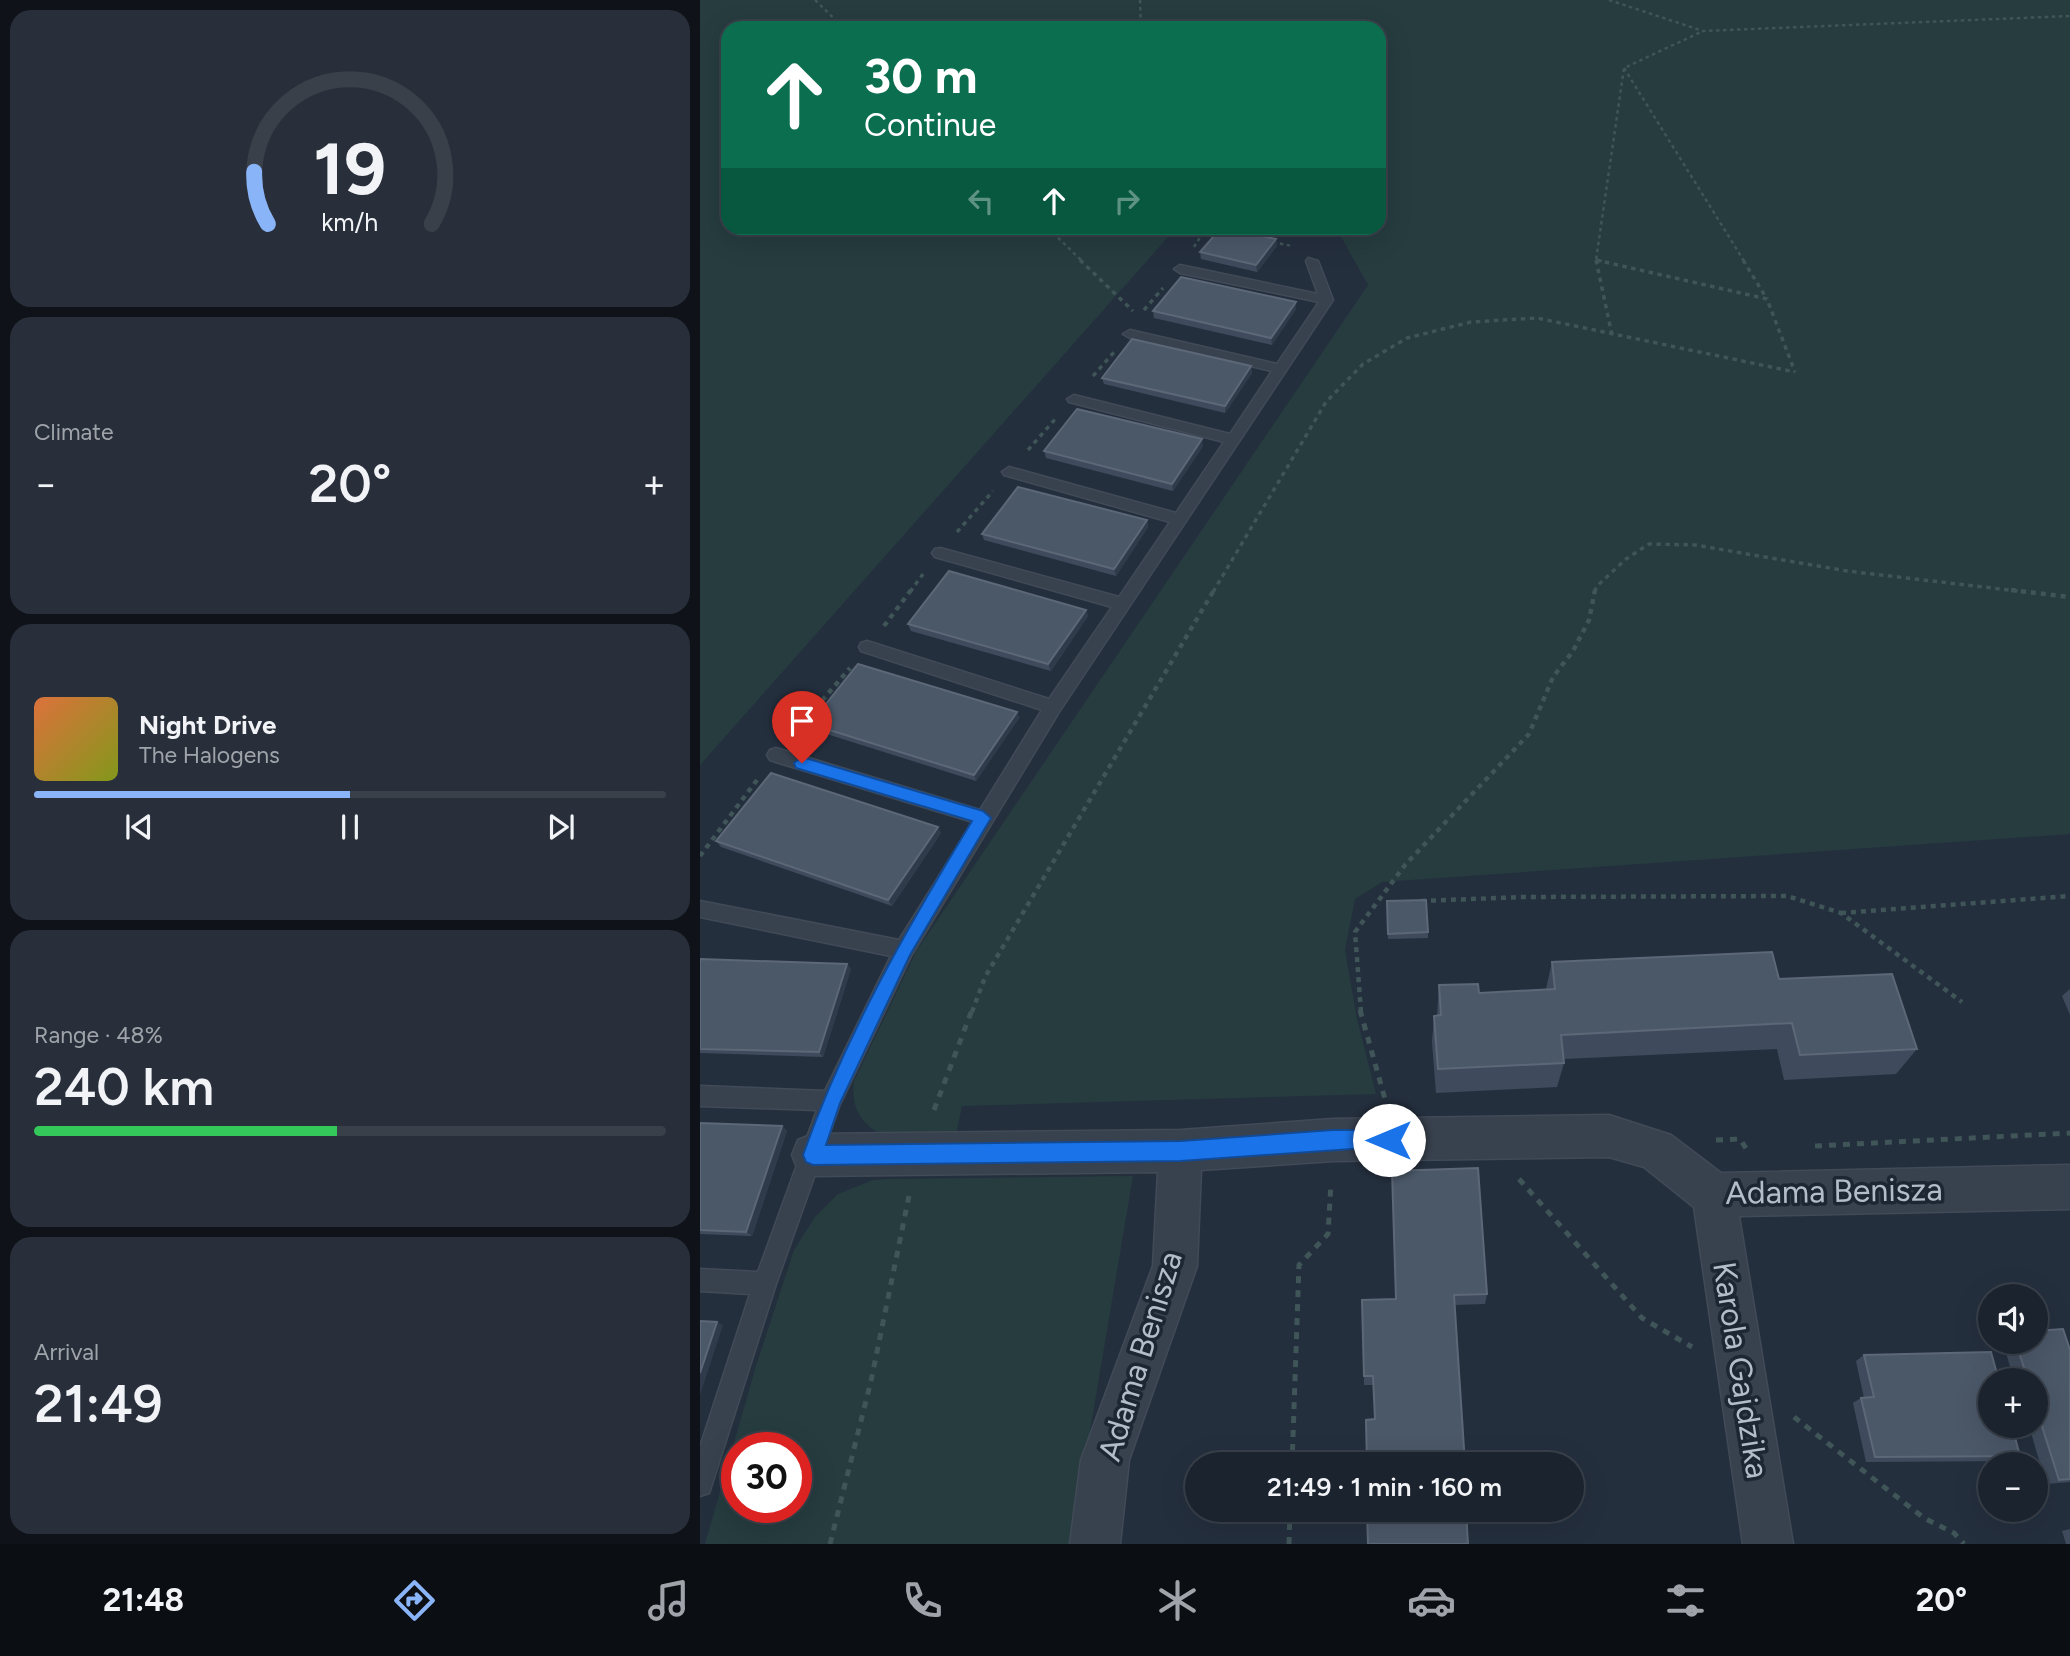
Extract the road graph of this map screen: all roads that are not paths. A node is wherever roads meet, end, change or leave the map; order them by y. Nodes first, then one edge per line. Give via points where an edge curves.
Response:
1 (1312, 261) road end
2 (1180, 269) dead end
3 (1327, 300) junction
4 (1130, 334) dead end
5 (1281, 369) junction
6 (1074, 399) dead end
7 (1231, 439) junction
8 (1009, 472) dead end
9 (1178, 519) junction
10 (940, 553) dead end
11 (1122, 604) junction
12 (867, 648) dead end
13 (1053, 707) junction
14 (776, 755) dead end
15 (983, 818) junction
16 (700, 909) edge
17 (904, 950) junction
18 (700, 1096) edge
19 (831, 1101) junction
20 (1181, 1151) junction
21 (813, 1155) junction
22 (2070, 1187) edge
23 (1714, 1195) junction
24 (700, 1280) edge
25 (765, 1284) junction
26 (700, 1484) edge
27 (1095, 1544) edge
28 (1768, 1544) edge

1 - 3 lane
2 - 3 lane
3 - 5 lane
4 - 5 lane
5 - 7 lane
6 - 7 lane
7 - 9 lane
8 - 9 lane
9 - 11 lane
10 - 11 lane
11 - 13 lane
12 - 13 lane
13 - 15 lane
14 - 15 lane
15 - 17 lane
16 - 17 lane
17 - 19 lane
18 - 19 lane
19 - 21 lane
20 - 21 street
20 - 23 street, Adama Benisza via 1333,1140 1609,1136 1656,1150
20 - 27 street, Adama Benisza via 1175,1266 1105,1460
21 - 25 lane
22 - 23 street, Adama Benisza
23 - 28 street, Karola Gajdzika
24 - 25 lane
25 - 26 lane

